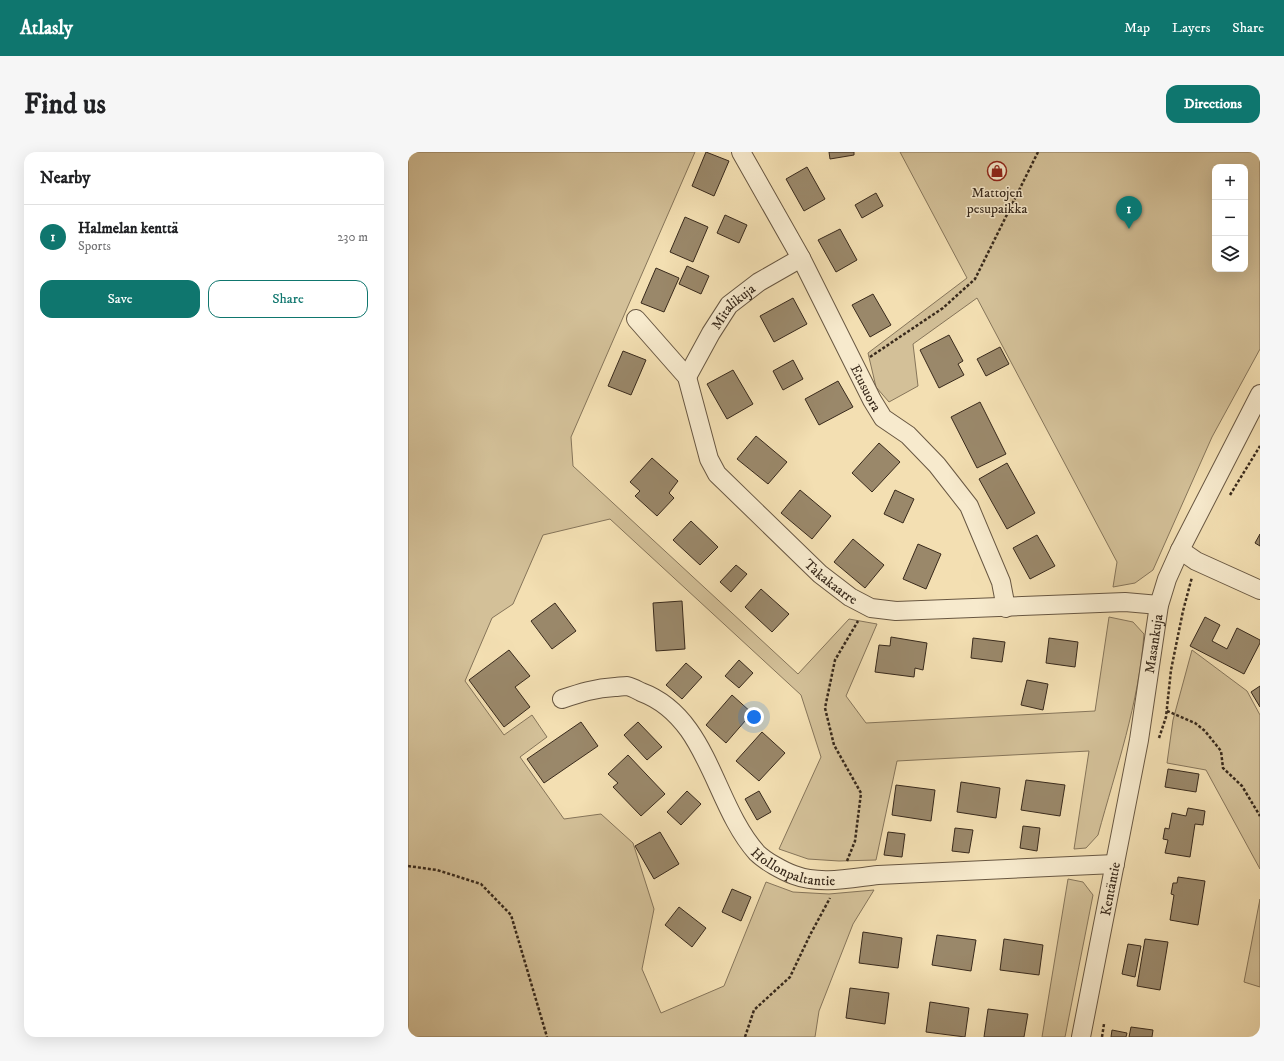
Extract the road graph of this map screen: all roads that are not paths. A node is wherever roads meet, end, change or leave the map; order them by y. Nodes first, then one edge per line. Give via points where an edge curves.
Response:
1 (741, 152) edge
2 (801, 258) junction
3 (636, 319) dead end
4 (687, 377) junction
5 (1260, 394) edge
6 (1180, 550) junction
7 (1260, 590) edge
8 (1159, 605) junction
9 (1006, 608) junction
10 (562, 699) dead end
11 (1139, 740) joint
12 (1115, 864) junction
13 (1081, 1037) edge

1 - 2 street, Etusuora
2 - 4 street, Mitalikuja via 759,282 729,305
2 - 9 street, Etusuora via 883,418 908,435 969,506 1001,582
3 - 4 street, Takakaarre
4 - 9 street, Takakaarre via 709,459 717,474 820,574 850,598 871,608 896,611
5 - 6 street, Masankuja
6 - 7 street via 1196,561
6 - 8 street, Masankuja
8 - 9 street, Takakaarre via 1125,602
8 - 11 street, Masankuja
10 - 12 street, Hollonpaltantie via 598,688 626,686 664,703 679,716 693,736 740,829 758,854 794,875 840,880 878,875
11 - 12 street, Kentäntie
12 - 13 street, Kentäntie

